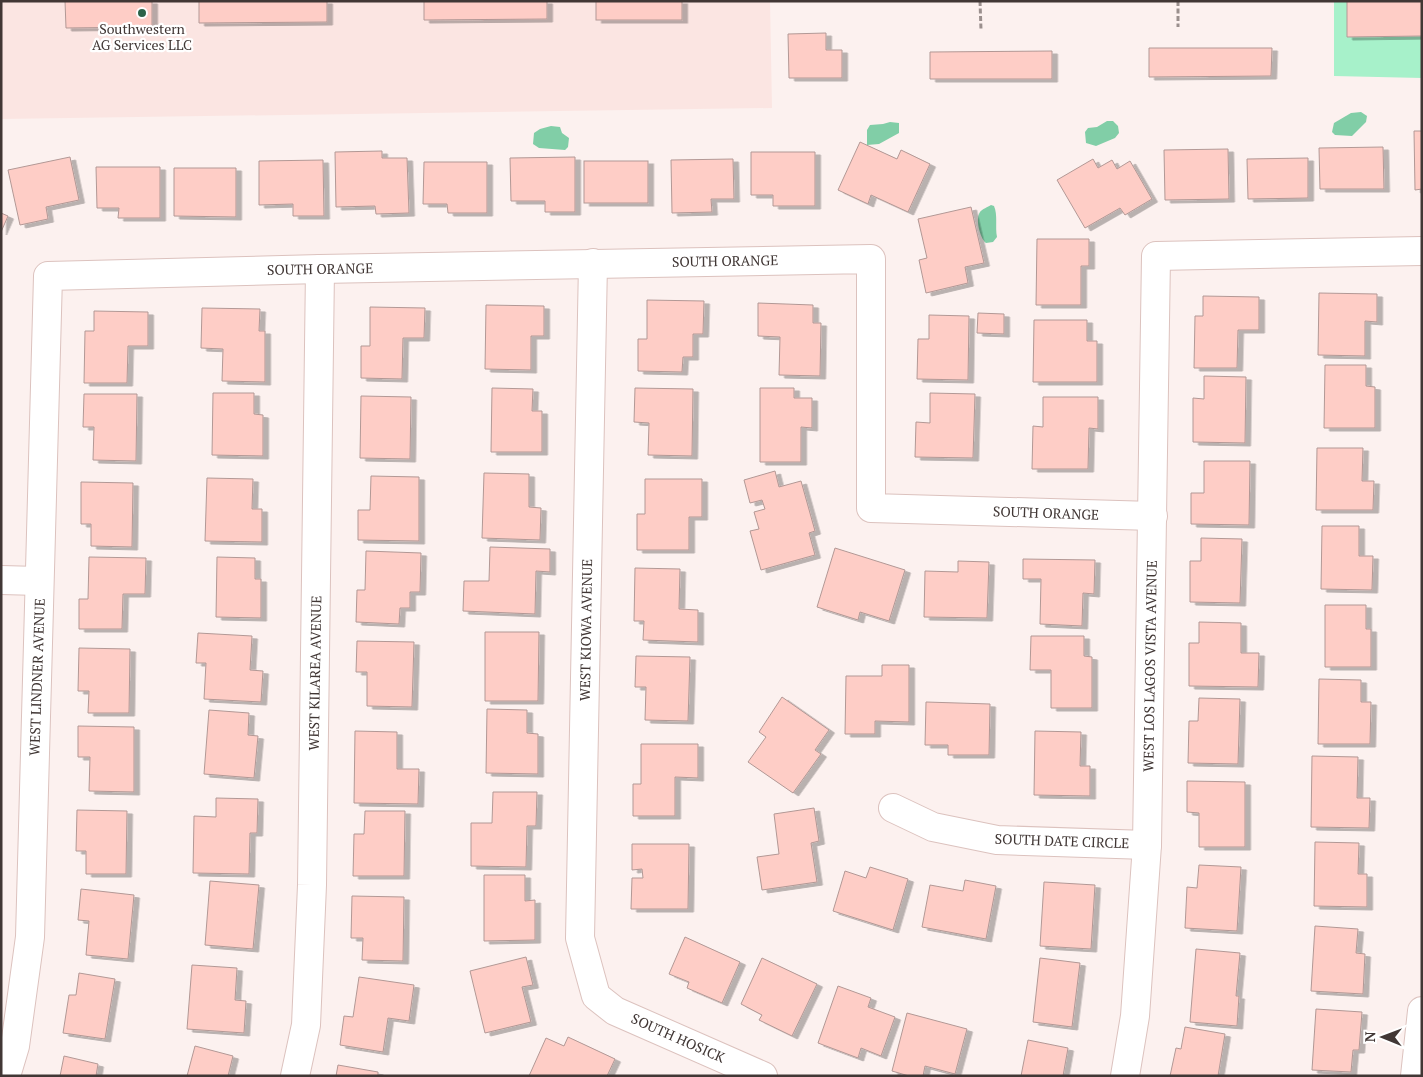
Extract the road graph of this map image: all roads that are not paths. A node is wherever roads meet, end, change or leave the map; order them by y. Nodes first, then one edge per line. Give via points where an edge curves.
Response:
1 (1422, 251) edge
2 (593, 263) junction
3 (320, 268) junction
4 (48, 276) joint
5 (1153, 516) junction
6 (1, 580) edge
7 (39, 581) junction
8 (893, 808) dead end
9 (1147, 845) junction
10 (596, 996) joint
11 (1422, 1011) edge
12 (6, 1076) edge
13 (295, 1076) edge
14 (763, 1076) edge
15 (1125, 1076) edge
16 (1415, 1076) edge

1 - 5 street, WEST LOS LAGOS VISTA AVENUE via 1156,256
2 - 3 street, SOUTH ORANGE
2 - 5 street, SOUTH ORANGE via 871,259 871,508
2 - 10 street, WEST KIOWA AVENUE via 580,938
3 - 4 street, SOUTH ORANGE
3 - 13 street, WEST KILAREA AVENUE via 312,885 306,1025
4 - 7 street, WEST LINDNER AVENUE
5 - 9 street, WEST LOS LAGOS VISTA AVENUE
6 - 7 street
7 - 12 street, WEST LINDNER AVENUE via 30,937 15,1046
8 - 9 street, SOUTH DATE CIRCLE via 933,827 998,840
9 - 15 street, WEST LOS LAGOS VISTA AVENUE via 1135,1016
10 - 14 street, SOUTH HOSICK via 615,1011
11 - 16 street

